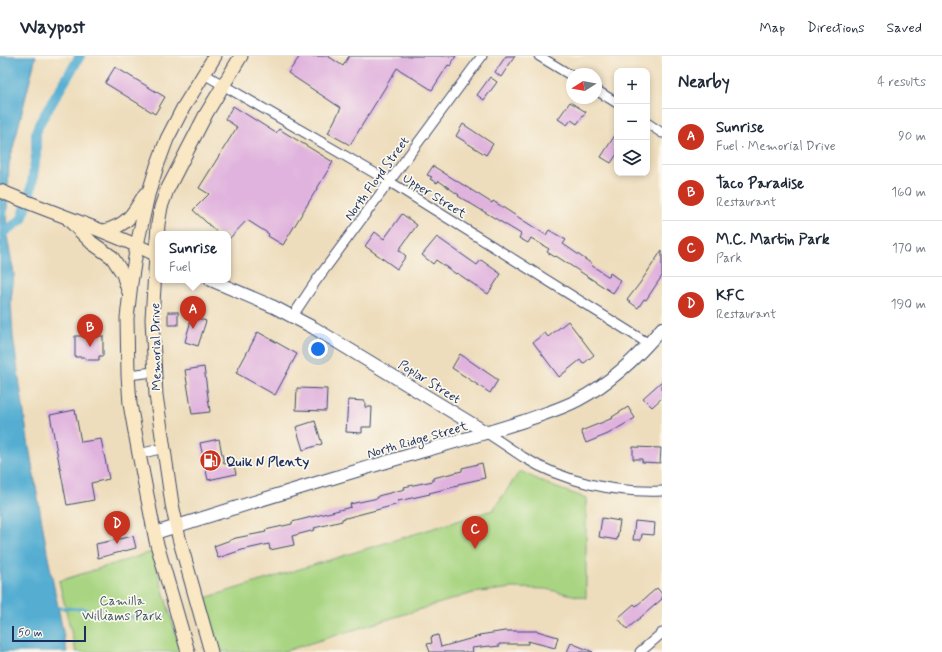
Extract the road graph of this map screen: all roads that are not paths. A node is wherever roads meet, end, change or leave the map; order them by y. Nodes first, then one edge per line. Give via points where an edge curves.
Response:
1 (215, 56) edge
2 (241, 56) edge
3 (482, 56) edge
4 (539, 56) edge
5 (566, 72) edge
6 (204, 74) junction
7 (223, 85) junction
8 (602, 94) edge
9 (614, 101) edge
10 (650, 125) edge
11 (662, 133) edge
12 (390, 182) junction
13 (151, 184) junction
14 (0, 191) edge
15 (64, 217) junction
16 (104, 231) junction
17 (158, 231) edge
18 (137, 245) junction
19 (155, 254) edge
20 (155, 281) edge
21 (218, 283) edge
22 (130, 297) junction
23 (292, 317) junction
24 (662, 328) edge
25 (649, 344) junction
26 (154, 372) junction
27 (128, 375) junction
28 (487, 433) junction
29 (164, 448) junction
30 (139, 454) junction
31 (662, 491) edge
32 (177, 526) junction
33 (155, 533) junction
34 (662, 633) edge
35 (188, 652) edge
36 (211, 652) edge
37 (640, 652) edge

1 - 6 main road, Memorial Drive
2 - 7 main road, Memorial Drive
3 - 12 street, North Floyd Street
4 - 5 street
6 - 7 street, Upper Street
6 - 13 main road, Memorial Drive via 167,139
7 - 12 street, Upper Street
7 - 17 main road, Memorial Drive via 166,190
8 - 9 street
10 - 11 street
12 - 23 street, North Floyd Street
12 - 25 street, Upper Street
13 - 16 main road via 132,216 115,228
13 - 18 main road, Memorial Drive
14 - 15 main road
15 - 16 main road
15 - 22 main road via 92,243 112,257 124,274
16 - 18 main road
18 - 19 main road
18 - 22 main road, Memorial Drive
20 - 26 main road, Memorial Drive via 152,319
21 - 23 street, Poplar Street
22 - 27 main road, Memorial Drive via 126,352
23 - 28 street, Poplar Street via 377,365
24 - 25 street, North Ridge Street
25 - 28 street, North Ridge Street via 616,375 578,400
26 - 27 street
26 - 29 main road, Memorial Drive
27 - 30 main road, Memorial Drive via 130,404
28 - 31 street, Poplar Street via 524,458 577,481 626,490
28 - 32 street, North Ridge Street
29 - 30 street
29 - 32 main road, Memorial Drive
30 - 33 main road, Memorial Drive
32 - 33 street, North Ridge Street
32 - 36 main road, Memorial Drive
33 - 35 main road, Memorial Drive
34 - 37 street

